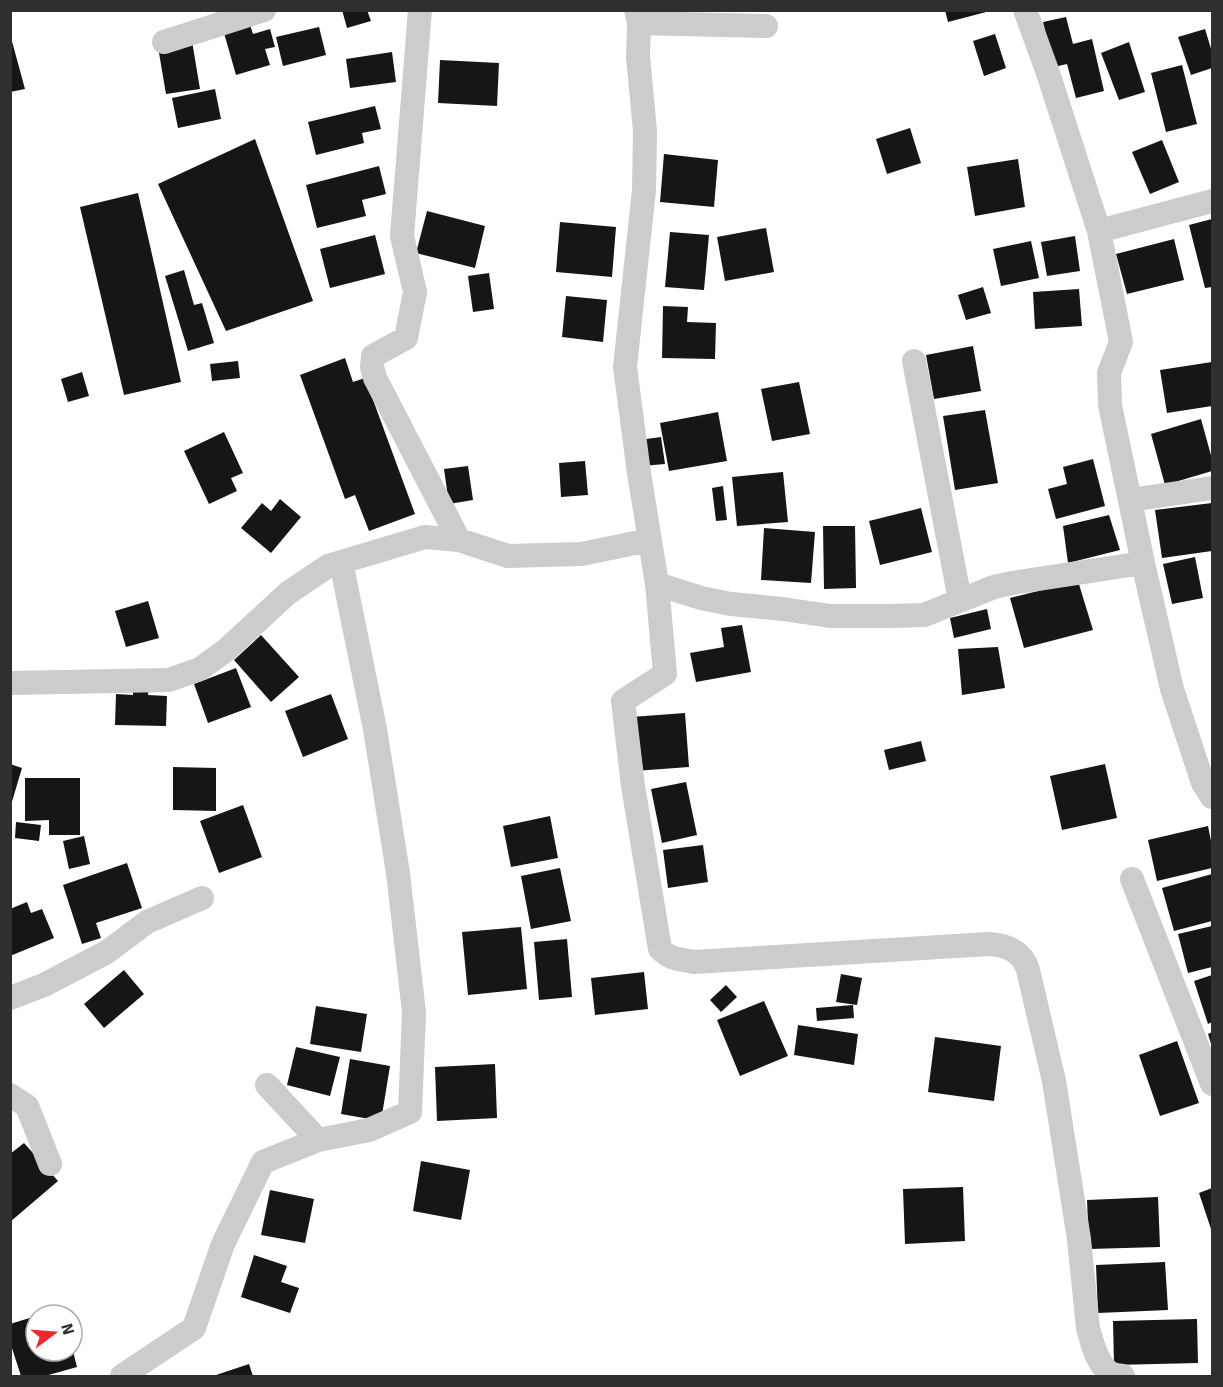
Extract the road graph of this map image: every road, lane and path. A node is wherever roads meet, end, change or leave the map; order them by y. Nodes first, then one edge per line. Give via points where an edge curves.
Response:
1 (264, 10) edge
2 (420, 10) edge
3 (1025, 10) edge
4 (638, 17) edge
5 (766, 26) dead end
6 (164, 42) dead end
7 (1212, 201) edge
8 (1099, 231) junction
9 (914, 361) dead end
10 (1212, 488) edge
11 (1130, 500) junction
12 (459, 540) junction
13 (649, 540) junction
14 (341, 562) junction
15 (1143, 563) junction
16 (657, 584) junction
17 (960, 600) junction
18 (10, 683) edge
19 (1212, 797) edge
20 (1132, 879) dead end
21 (202, 898) dead end
22 (10, 998) edge
23 (1212, 1084) edge
24 (267, 1085) dead end
25 (10, 1095) edge
26 (318, 1140) junction
27 (50, 1164) dead end
28 (122, 1377) edge
29 (1123, 1377) edge

1 - 6 street
2 - 12 street via 402,236 415,292 406,338 373,357 372,367
3 - 8 street
4 - 5 street
4 - 13 street via 645,131 644,189 625,367
7 - 8 street
8 - 11 street via 1120,342 1110,373 1110,405
9 - 17 street
10 - 11 street
11 - 15 street
12 - 13 street via 508,556 582,554
12 - 14 street via 425,537
13 - 16 street
14 - 18 street via 328,566 288,593 200,669 169,680
14 - 26 street via 375,729 398,873 414,1012 410,1112 369,1130
15 - 17 street via 1012,583
15 - 19 street via 1172,688 1203,783
16 - 17 street via 731,604 830,616 924,615
16 - 29 street via 665,674 623,702 660,949 675,959 694,962 988,944 999,944 1020,954 1028,970 1054,1081 1091,1342 1103,1366
20 - 23 street
21 - 22 street via 147,922 107,952 44,985
24 - 26 street
25 - 27 street via 27,1106
26 - 28 street via 263,1162 223,1244 194,1328

